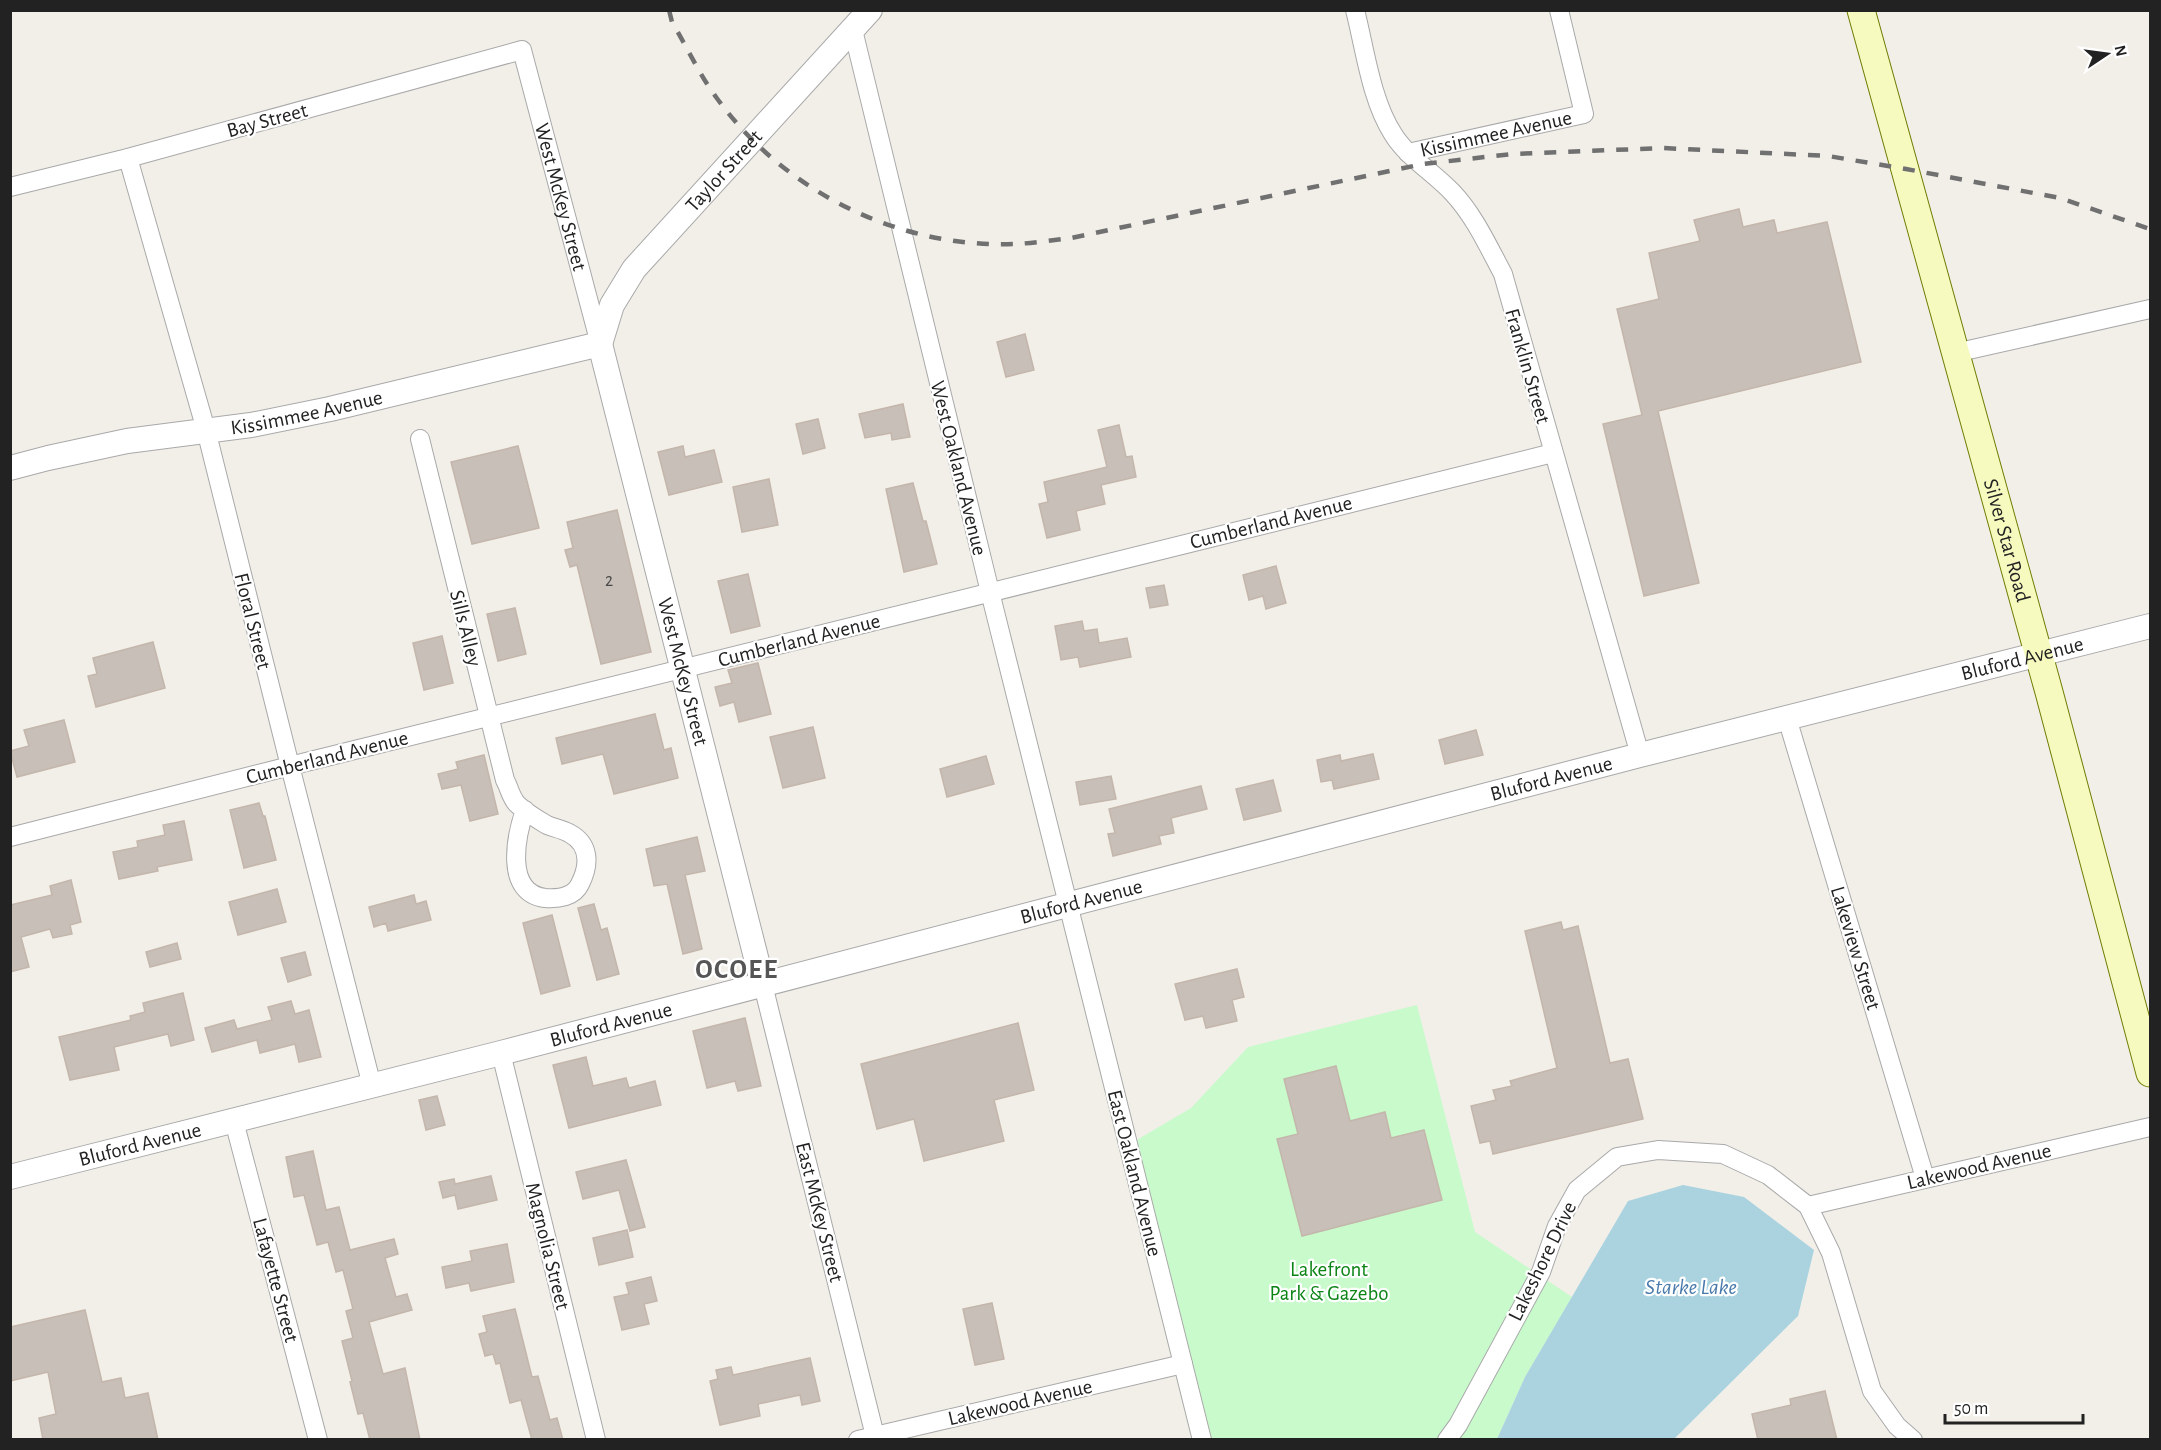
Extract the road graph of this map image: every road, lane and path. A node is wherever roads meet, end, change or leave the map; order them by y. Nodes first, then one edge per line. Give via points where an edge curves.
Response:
1 (870, 10) edge
2 (1355, 10) edge
3 (1559, 10) edge
4 (1861, 10) edge
5 (853, 30) junction
6 (522, 50) joint
7 (1408, 153) junction
8 (128, 158) junction
9 (10, 187) edge
10 (2151, 309) edge
11 (602, 351) junction
12 (1955, 353) junction
13 (206, 430) junction
14 (420, 439) dead end
15 (1553, 453) junction
16 (10, 468) edge
17 (990, 592) junction
18 (2151, 626) edge
19 (2038, 653) junction
20 (683, 669) junction
21 (488, 717) junction
22 (1787, 718) junction
23 (1641, 755) junction
24 (290, 766) junction
25 (525, 810) junction
26 (10, 837) edge
27 (1069, 905) junction
28 (764, 985) junction
29 (501, 1053) junction
30 (2151, 1073) edge
31 (372, 1086) junction
32 (234, 1121) junction
33 (2151, 1127) edge
34 (10, 1177) edge
35 (1925, 1178) junction
36 (1808, 1206) junction
37 (1183, 1364) junction
38 (870, 1438) edge
39 (318, 1440) edge
40 (596, 1440) edge
41 (1202, 1440) edge
42 (1447, 1440) edge
43 (1913, 1440) edge

1 - 5 street, Taylor Street
2 - 7 street, Franklin Street via 1384,118
3 - 7 street, Kissimmee Avenue via 1584,114
4 - 12 main road, Silver Star Road
5 - 11 street, Taylor Street via 634,269 612,305
5 - 17 street, West Oakland Avenue
6 - 8 street, Bay Street
6 - 11 street, West McKey Street
7 - 15 street, Franklin Street via 1454,193 1503,274
8 - 9 street, Bay Street
8 - 13 street, Floral Street
10 - 12 street
11 - 13 street, Kissimmee Avenue via 251,425
11 - 20 street, West McKey Street
12 - 19 main road, Silver Star Road
13 - 16 street, Kissimmee Avenue via 128,441
13 - 24 street, Floral Street
14 - 21 street, Sills Alley
15 - 17 street, Cumberland Avenue
15 - 23 street, Franklin Street
17 - 20 street, Cumberland Avenue
17 - 27 street, West Oakland Avenue
18 - 19 street, Bluford Avenue
19 - 22 street, Bluford Avenue
19 - 30 main road, Silver Star Road
20 - 21 street, Cumberland Avenue
20 - 28 street, West McKey Street
21 - 24 street, Cumberland Avenue
21 - 25 street, Sills Alley via 505,780 516,803
22 - 23 street, Bluford Avenue
22 - 35 street, Lakeview Street
23 - 27 street, Bluford Avenue
24 - 26 street, Cumberland Avenue
24 - 31 street, Floral Street
25 - 25 street, Sills Alley via 569,833 587,853 579,886 571,894 537,897 525,890 516,870 518,831
27 - 28 street, Bluford Avenue
27 - 37 street, East Oakland Avenue
28 - 29 street, Bluford Avenue
28 - 38 street, East McKey Street
29 - 31 street, Bluford Avenue
29 - 40 street, Magnolia Street
31 - 32 street, Bluford Avenue
32 - 34 street, Bluford Avenue
32 - 39 street, Lafayette Street
33 - 35 street, Lakewood Avenue
35 - 36 street, Lakewood Avenue
36 - 42 street, Lakeshore Drive via 1768,1175 1723,1154 1658,1150 1617,1157 1577,1190 1557,1226 1541,1272
36 - 43 street, Lakeshore Drive via 1831,1253 1872,1391 1897,1426
37 - 38 street, Lakewood Avenue
37 - 41 street, East Oakland Avenue

